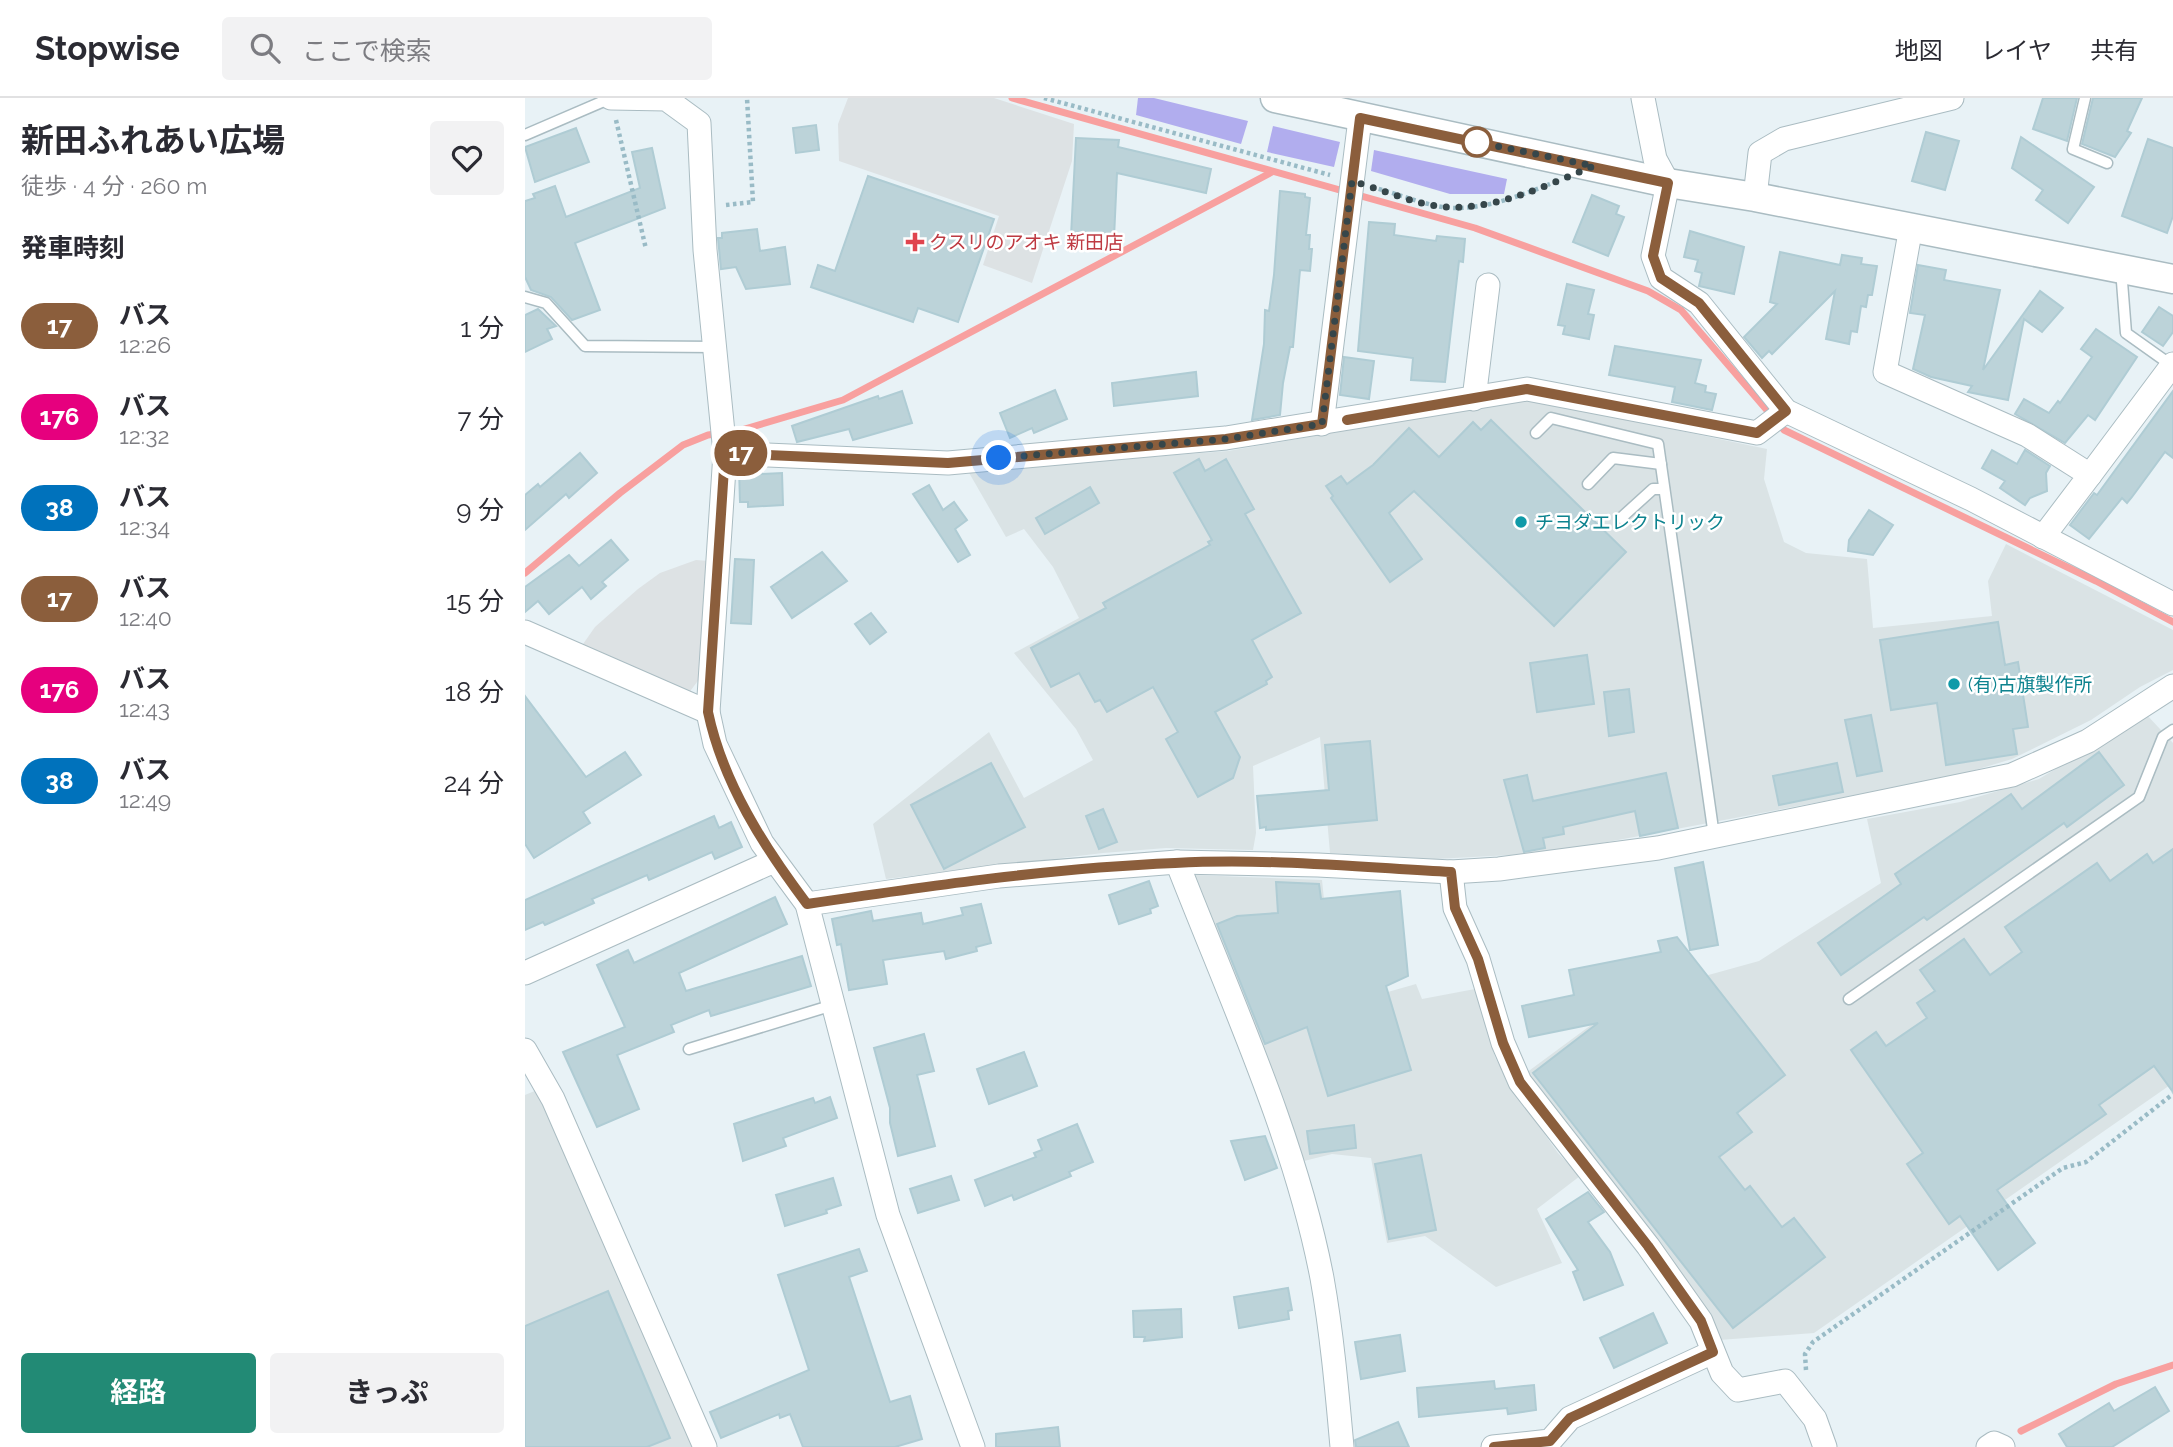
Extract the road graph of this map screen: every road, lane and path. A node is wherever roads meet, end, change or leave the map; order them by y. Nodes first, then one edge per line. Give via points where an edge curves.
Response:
1 (611, 98) edge
2 (747, 98) edge
3 (1044, 98) edge
4 (1275, 98) edge
5 (1643, 98) edge
6 (1951, 98) edge
7 (2085, 98) edge
8 (666, 99) edge
9 (1912, 102) edge
10 (1360, 118) junction
11 (525, 135) edge
12 (2107, 163) dead end
13 (1551, 183) dead end
14 (1668, 183) junction
15 (1351, 190) junction
16 (1755, 197) junction
17 (704, 207) junction
18 (1910, 227) junction
19 (646, 249) dead end
20 (2121, 269) junction
21 (2173, 279) edge
22 (1488, 285) dead end
23 (525, 297) edge
24 (717, 347) junction
25 (2172, 364) edge
26 (1474, 399) junction
27 (1778, 418) junction
28 (1322, 424) junction
29 (1536, 433) dead end
30 (724, 439) junction
31 (1661, 464) junction
32 (2090, 475) junction
33 (1588, 484) dead end
34 (1664, 489) junction
35 (1621, 518) dead end
36 (2043, 537) junction
37 (2173, 604) edge
38 (525, 632) edge
39 (2173, 686) edge
40 (708, 712) junction
41 (2173, 730) edge
42 (1714, 836) junction
43 (774, 861) junction
44 (1177, 862) junction
45 (1451, 872) junction
46 (807, 904) junction
47 (525, 973) edge
48 (1849, 999) dead end
49 (833, 1005) junction
50 (689, 1049) dead end
51 (525, 1050) edge
52 (2173, 1094) edge
53 (1713, 1352) junction
54 (1807, 1377) dead end
55 (705, 1447) edge
56 (973, 1447) edge
57 (1342, 1447) edge
58 (1493, 1447) edge
59 (1825, 1447) edge
60 (1988, 1447) edge
61 (2003, 1447) edge

1 - 8 street
1 - 11 lane
1 - 19 path
2 - 17 path via 753,202
3 - 15 path
4 - 10 street
5 - 14 street via 1655,159
6 - 9 street
7 - 12 lane via 2073,149
8 - 17 street via 699,123
9 - 16 street via 1784,139 1760,153
10 - 14 street
10 - 15 street
13 - 15 path via 1478,206 1443,207
14 - 16 street
14 - 27 street via 1653,256 1661,278 1699,303
15 - 28 street
16 - 18 street
17 - 24 street
18 - 20 street
18 - 32 street via 1885,372 2027,435
20 - 21 street
20 - 25 lane via 2126,333
22 - 26 street
23 - 24 lane via 546,303 585,345
24 - 30 street
25 - 32 street
26 - 27 street via 1527,389 1757,433
26 - 28 street
27 - 36 street via 1971,499
28 - 30 street via 1226,439 948,463
29 - 31 lane via 1551,418 1658,443
30 - 40 street
31 - 33 lane via 1613,458
31 - 34 lane
32 - 36 street
34 - 35 lane via 1653,489
34 - 42 lane
36 - 37 street
38 - 40 street
39 - 42 street via 2088,741 2012,775
40 - 43 street via 715,744
41 - 48 lane via 2163,737 2139,797
42 - 45 street via 1632,851
43 - 46 street
43 - 47 street
44 - 45 street
44 - 46 street via 999,876
44 - 57 street via 1267,1092 1299,1191 1321,1277
45 - 53 street via 1455,908 1478,959 1520,1082 1656,1256 1701,1321
46 - 49 street
49 - 50 lane
49 - 56 street via 888,1215
51 - 55 street via 553,1099
52 - 54 path via 2086,1162 2063,1168 1813,1342 1805,1354
53 - 58 street via 1570,1418 1550,1441
53 - 59 street via 1722,1373 1738,1390 1786,1381 1815,1419
60 - 61 street via 1994,1443

